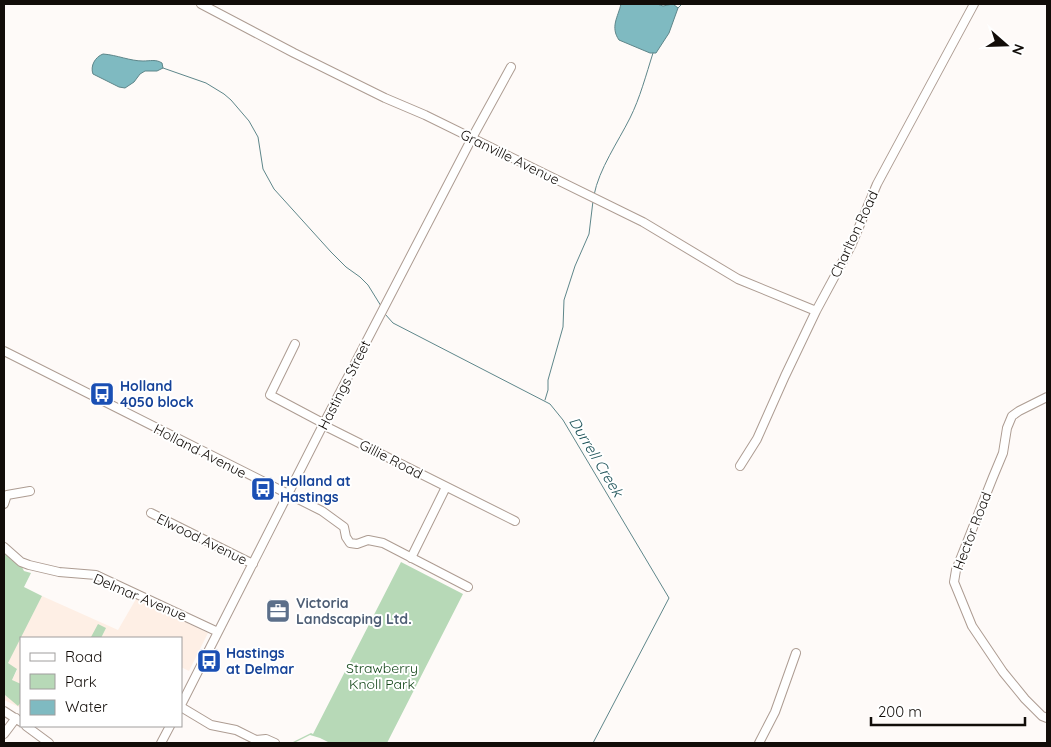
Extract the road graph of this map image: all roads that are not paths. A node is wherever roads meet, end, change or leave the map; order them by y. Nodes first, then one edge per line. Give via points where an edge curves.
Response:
1 (201, 4) edge
2 (974, 4) edge
3 (511, 67) dead end
4 (472, 138) junction
5 (816, 311) junction
6 (295, 344) dead end
7 (4, 351) edge
8 (1047, 397) edge
9 (324, 425) junction
10 (740, 466) dead end
11 (446, 487) junction
12 (30, 491) dead end
13 (288, 495) junction
14 (4, 504) edge
15 (150, 513) dead end
16 (515, 521) dead end
17 (4, 547) edge
18 (411, 558) junction
19 (253, 564) junction
20 (468, 587) dead end
21 (218, 632) junction
22 (796, 653) dead end
23 (182, 704) edge
24 (182, 707) edge
25 (4, 711) edge
26 (1047, 718) edge
27 (19, 720) edge
28 (27, 727) edge
29 (169, 727) edge
30 (4, 734) edge
31 (257, 742) edge
32 (49, 743) edge
33 (161, 743) edge
34 (275, 743) edge
35 (760, 743) edge

1 - 4 street, Granville Avenue via 368,90
2 - 5 street, Charlton Road via 877,184 851,246
3 - 4 street, Hastings Street
4 - 5 street, Granville Avenue via 643,222 738,279
4 - 9 street, Hastings Street
5 - 10 street, Charlton Road via 757,439
6 - 9 street, Gillie Road via 270,395
7 - 13 street, Holland Avenue
8 - 26 street, Hector Road via 1012,416 1003,453 954,582 972,626 1003,672 1025,699
9 - 11 street, Gillie Road
9 - 13 street, Hastings Street
11 - 16 street, Gillie Road
11 - 18 street
12 - 14 street via 7,495
13 - 18 street, Holland Avenue via 340,523 350,543 375,541
13 - 19 street, Hastings Street
15 - 19 street, Elwood Avenue
17 - 21 street, Delmar Avenue via 29,565 96,575
18 - 20 street, Holland Avenue
19 - 21 street, Hastings Street
21 - 23 street, Hastings Street
22 - 35 street
24 - 31 street via 211,725 236,730
25 - 27 street
27 - 30 street
28 - 32 street
29 - 33 street
31 - 34 street via 266,738

